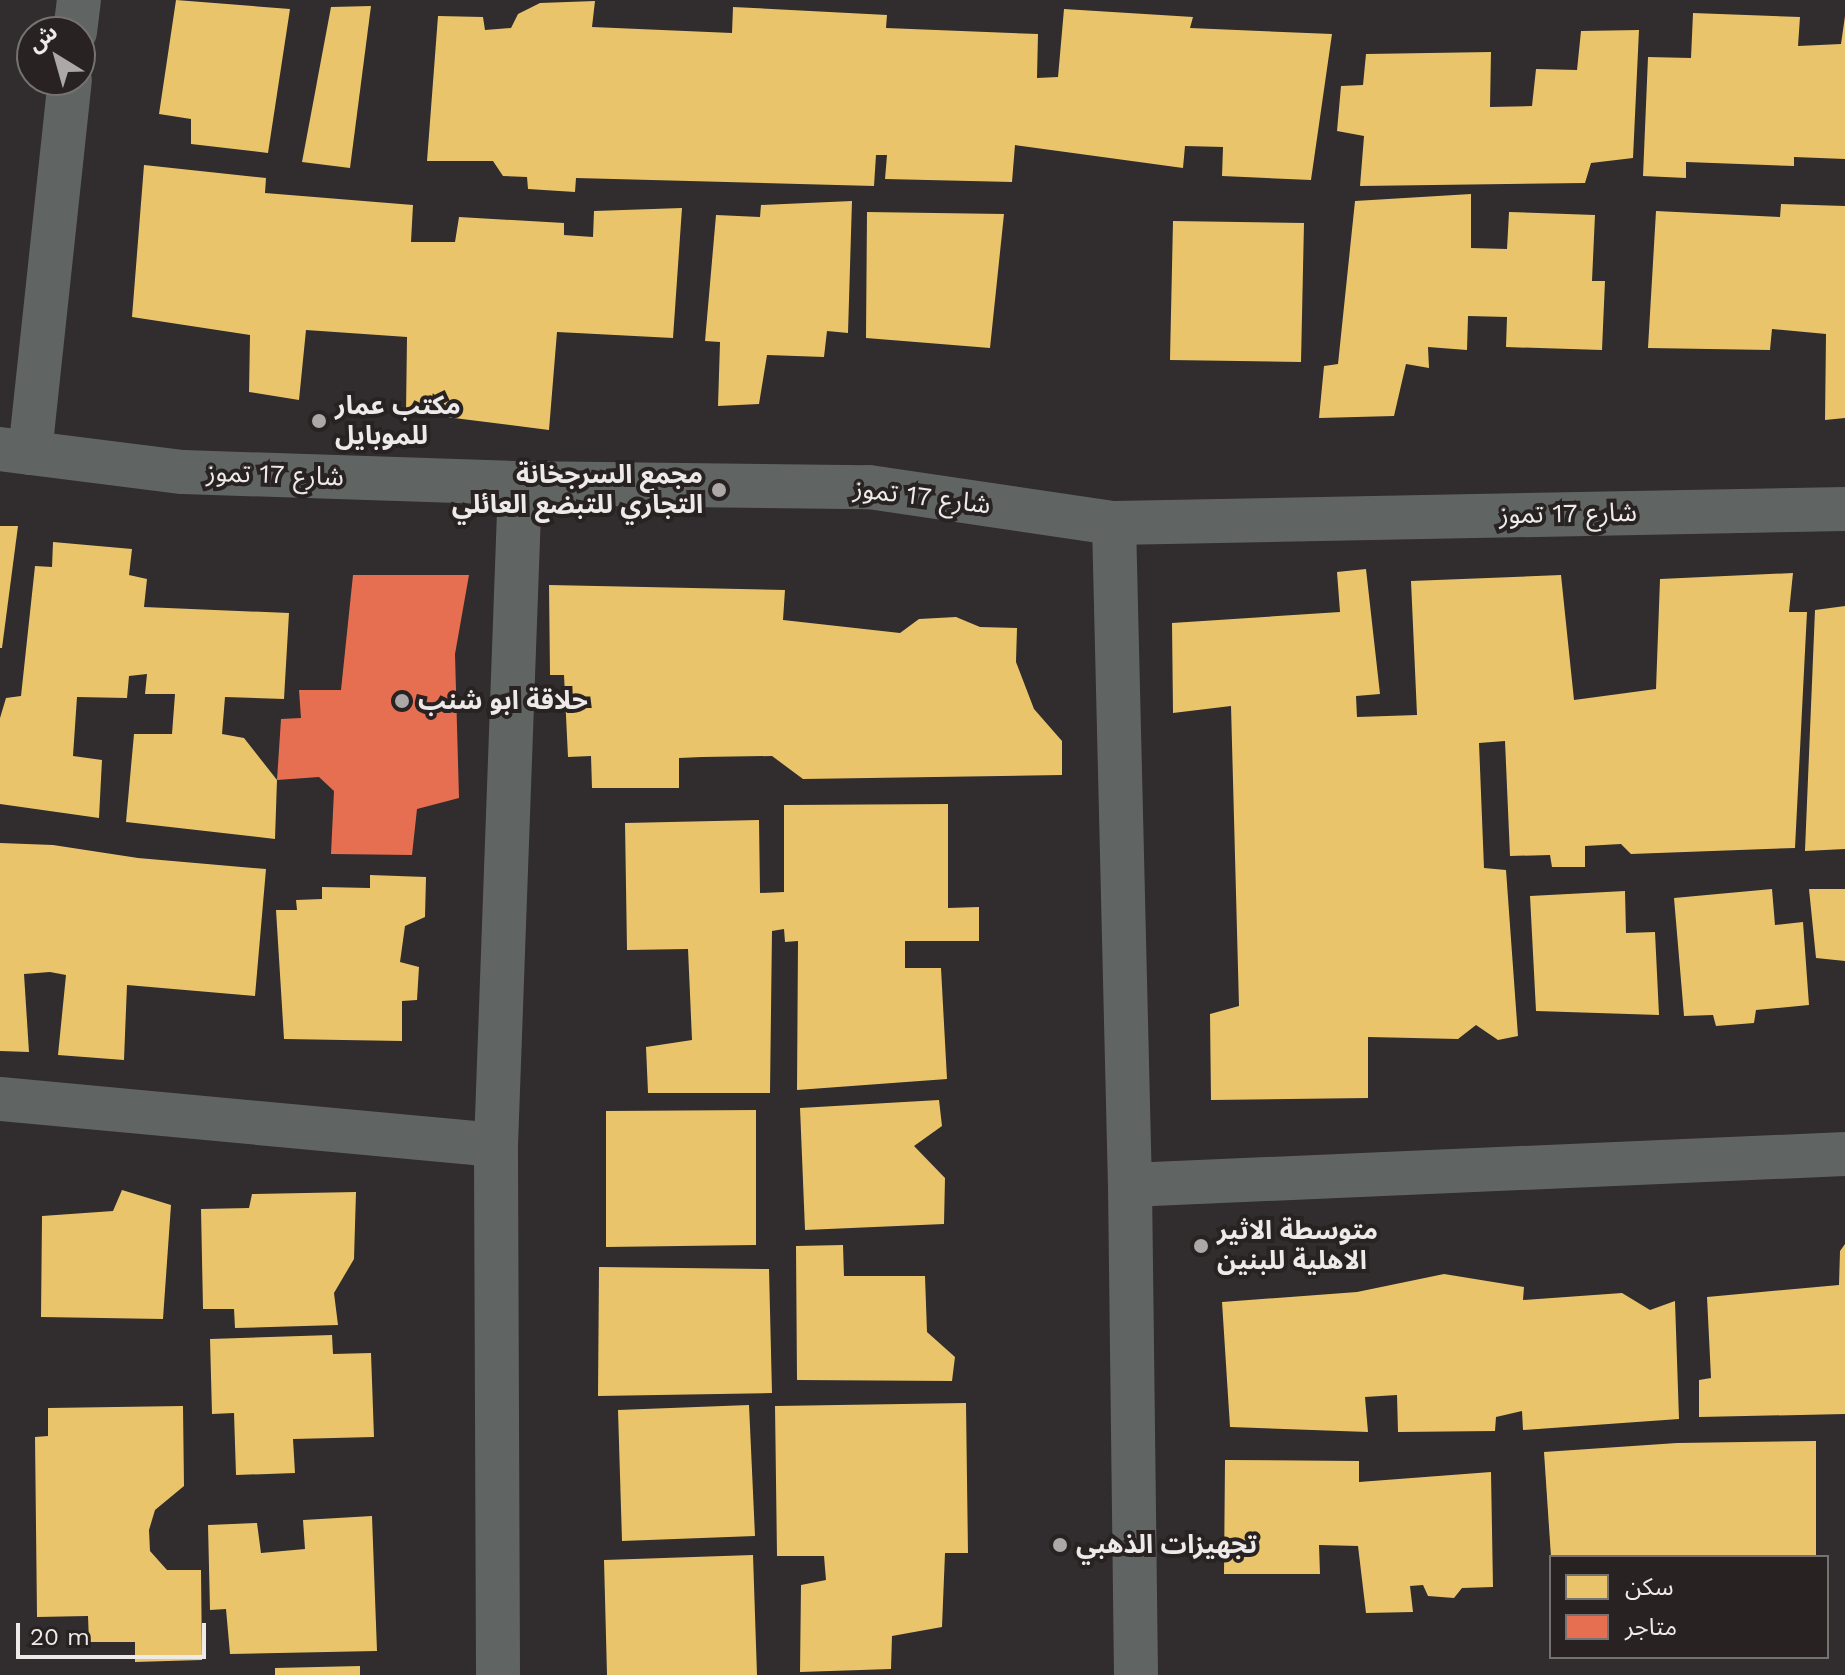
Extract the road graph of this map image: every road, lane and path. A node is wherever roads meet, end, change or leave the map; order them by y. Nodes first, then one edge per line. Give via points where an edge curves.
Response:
1 (68, 96) edge
2 (15, 451) edge
3 (520, 483) junction
4 (1845, 509) edge
5 (1114, 523) junction
6 (0, 1099) edge
7 (496, 1145) junction
8 (1845, 1154) edge
9 (1130, 1185) junction
10 (498, 1675) edge
11 (1136, 1675) edge

1 - 2 street
2 - 3 street, شارع 17 تموز via 183,472
3 - 5 street, شارع 17 تموز via 869,487
3 - 7 street
4 - 5 street, شارع 17 تموز
5 - 9 street
6 - 7 street
7 - 10 street
8 - 9 street
9 - 11 street

